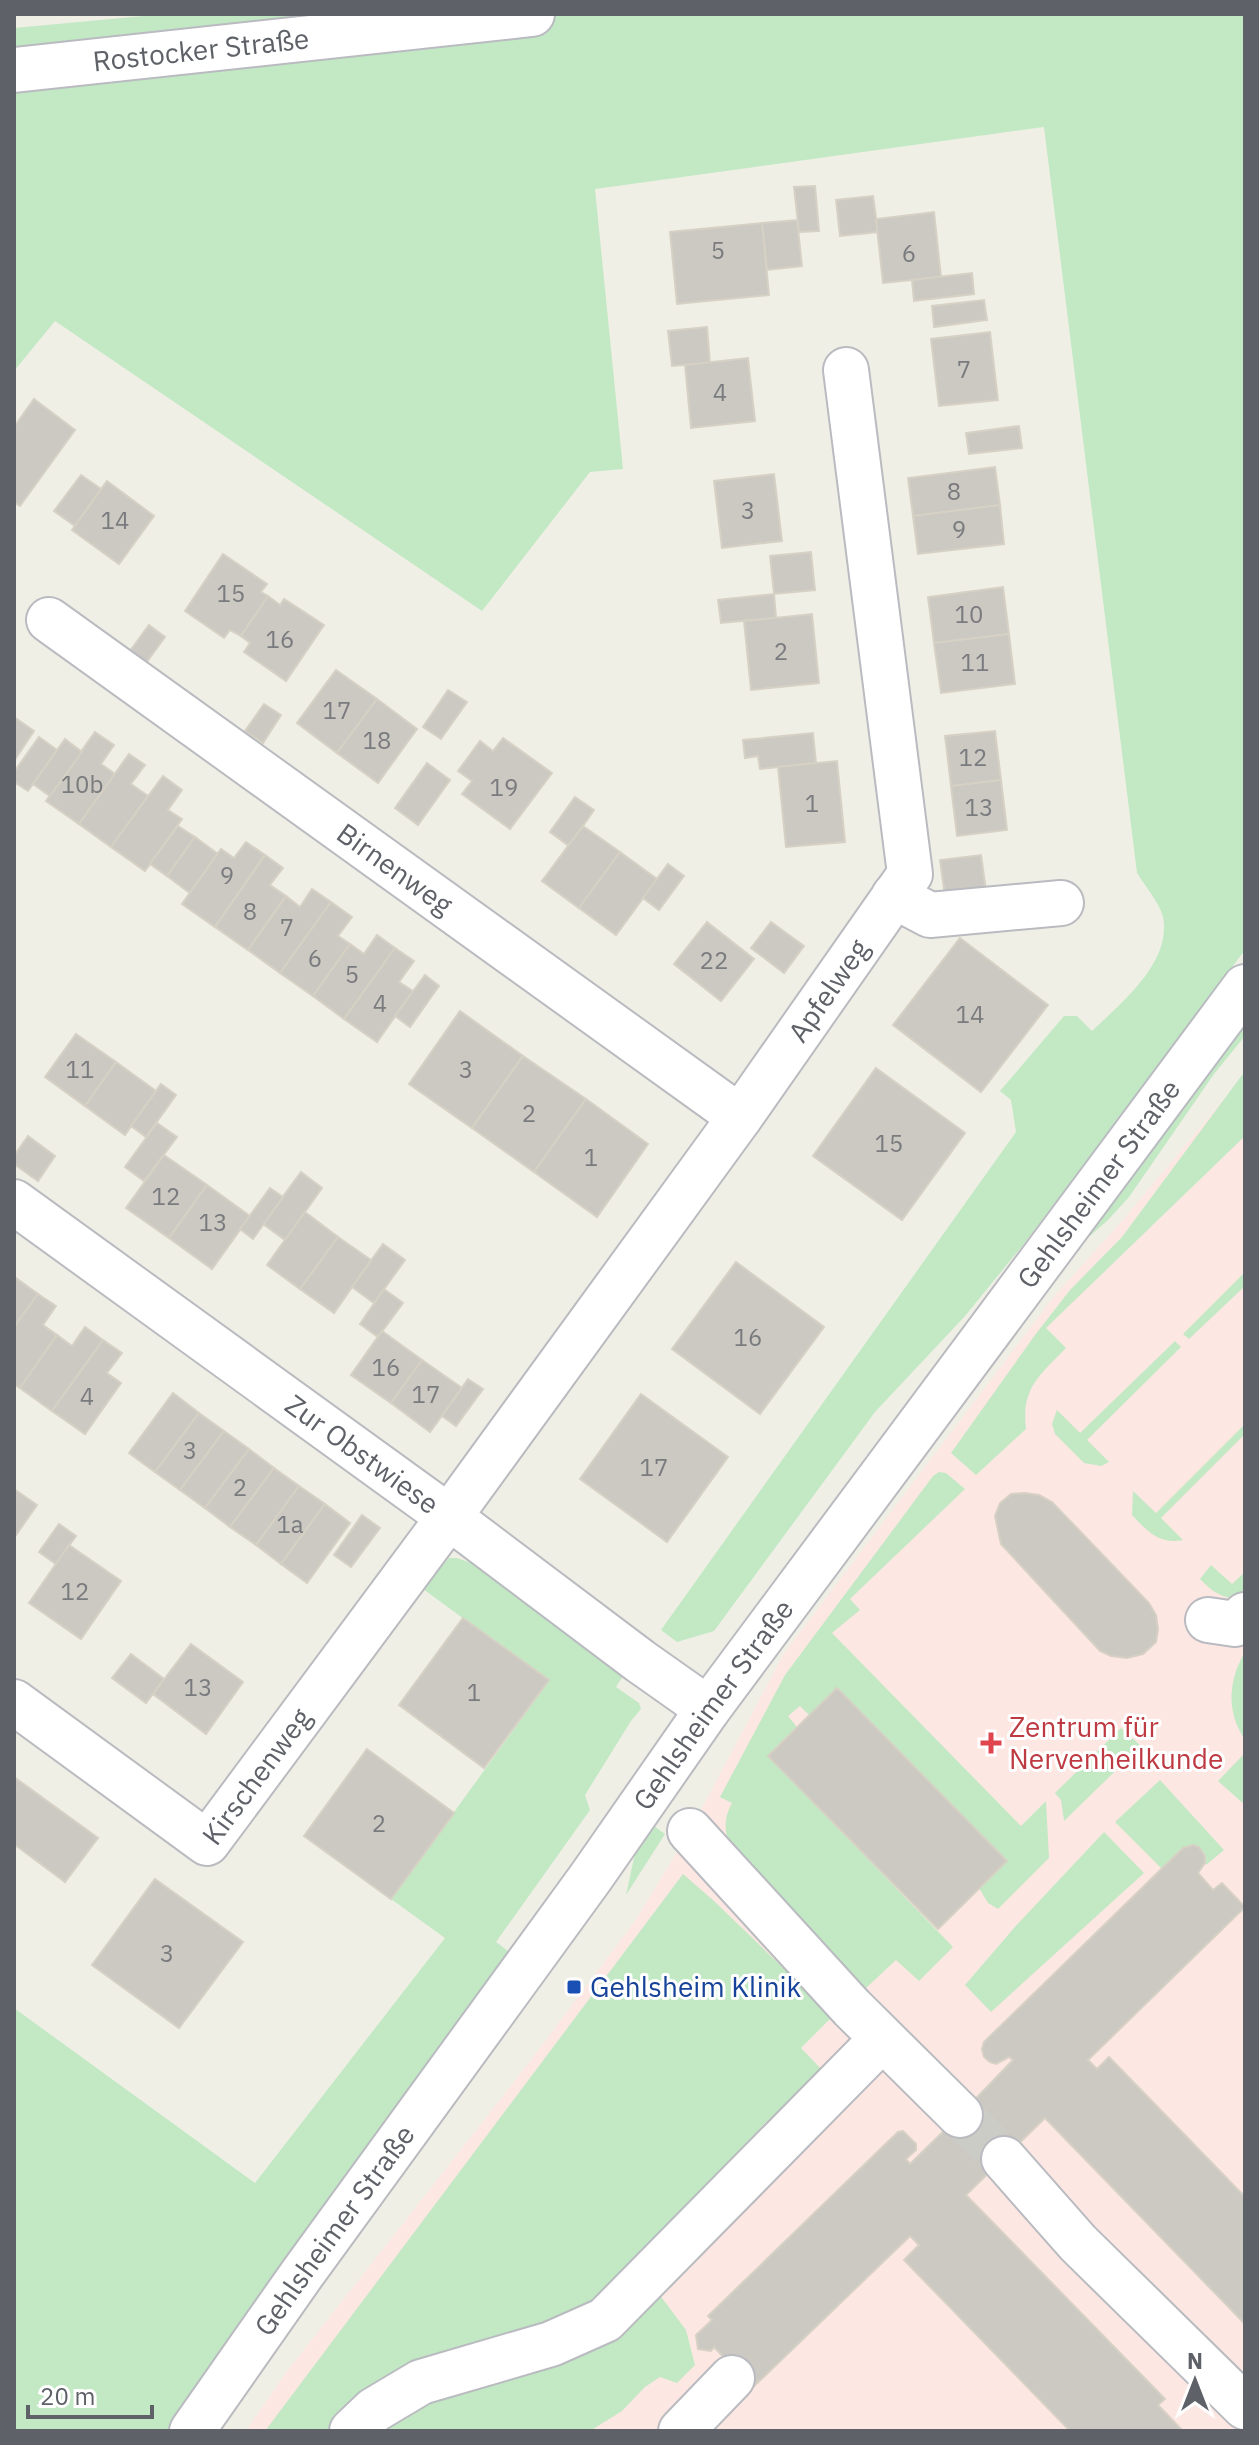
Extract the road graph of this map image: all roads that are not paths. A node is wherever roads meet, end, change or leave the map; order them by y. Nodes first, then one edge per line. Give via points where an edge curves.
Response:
1 (532, 14) edge
2 (14, 70) edge
3 (846, 370) dead end
4 (49, 620) dead end
5 (894, 896) junction
6 (1061, 903) dead end
7 (1245, 987) edge
8 (740, 1117) junction
9 (14, 1202) edge
10 (449, 1517) junction
11 (14, 1702) edge
12 (708, 1709) junction
13 (690, 1831) dead end
14 (882, 2039) junction
15 (960, 2115) tunnel mouth
16 (1004, 2159) tunnel mouth
17 (732, 2378) dead end
18 (1245, 2407) edge
19 (192, 2431) edge
20 (352, 2431) edge
21 (681, 2431) edge

1 - 2 street, Rostocker Straße
3 - 5 street, Apfelweg via 910,874
4 - 8 street, Birnenweg
5 - 6 street via 930,915
5 - 8 street, Apfelweg
7 - 12 street, Gehlsheimer Straße
8 - 10 street, Apfelweg
9 - 10 street, Zur Obstwiese
10 - 11 street, Kirschenweg via 207,1843
10 - 12 street, Zur Obstwiese
12 - 19 street, Gehlsheimer Straße
13 - 14 street
14 - 15 street
14 - 20 street via 605,2320 551,2344 421,2382 374,2410
16 - 18 street via 1078,2243
17 - 21 street

